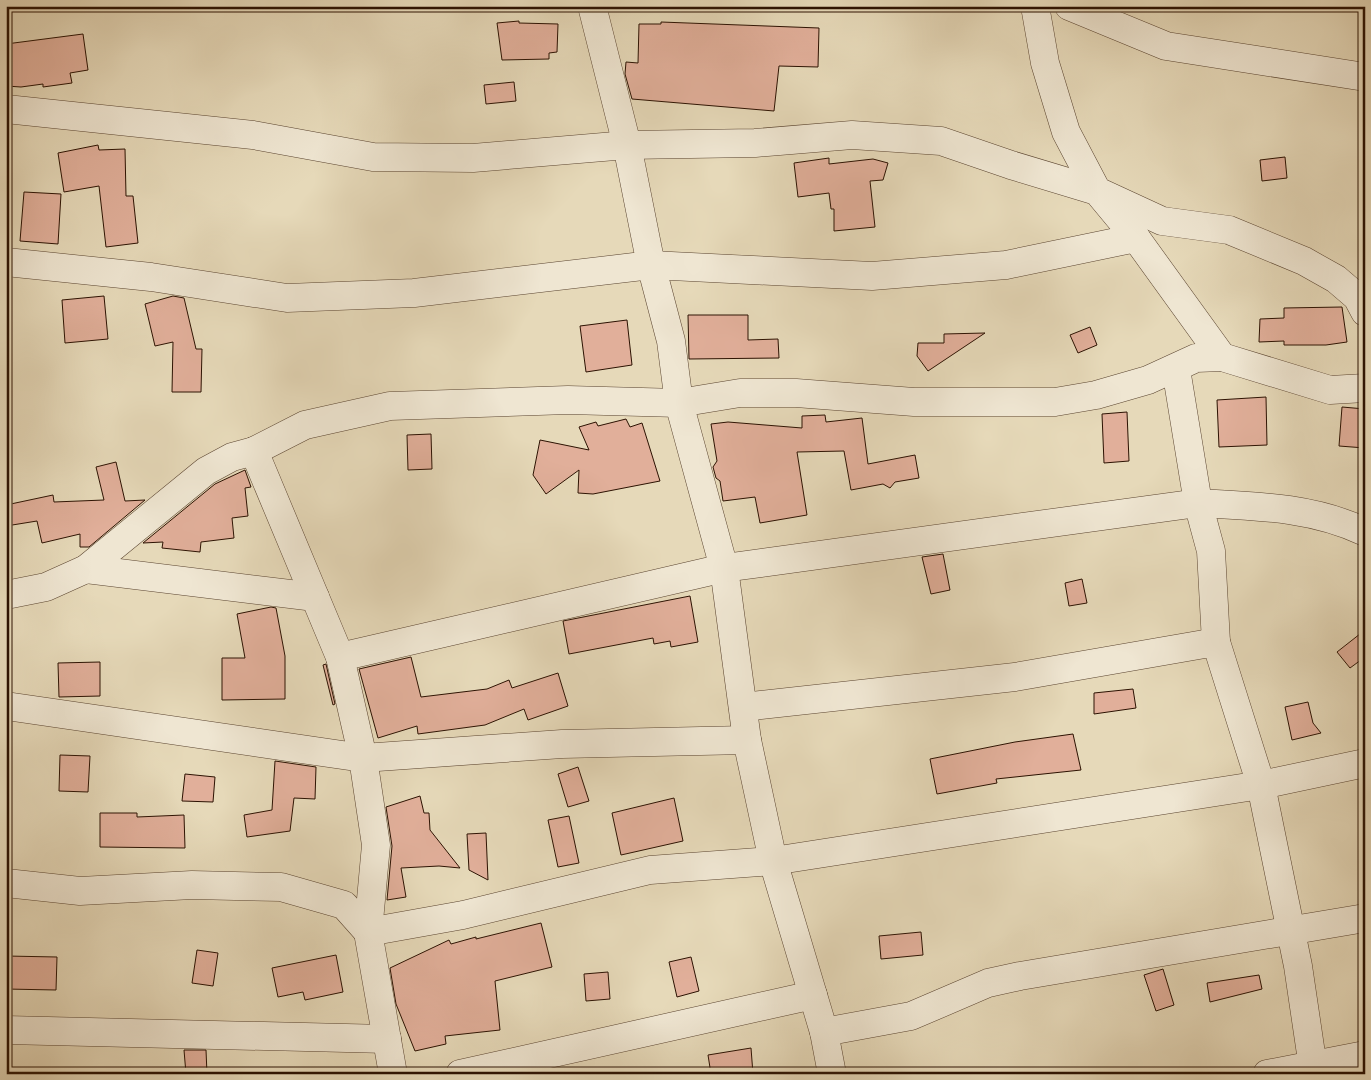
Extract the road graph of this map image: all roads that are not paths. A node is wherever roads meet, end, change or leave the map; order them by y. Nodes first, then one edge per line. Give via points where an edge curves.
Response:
1 (592, 6) edge
2 (1035, 6) edge
3 (1069, 6) edge
4 (1365, 77) edge
5 (6, 109) edge
6 (627, 145) junction
7 (1097, 191) junction
8 (1136, 238) junction
9 (6, 262) edge
10 (651, 265) junction
11 (1362, 300) edge
12 (1222, 357) junction
13 (1176, 369) junction
14 (1365, 388) edge
15 (679, 403) junction
16 (254, 451) junction
17 (1198, 503) junction
18 (1365, 532) edge
19 (724, 568) junction
20 (86, 569) junction
21 (6, 595) edge
22 (315, 597) junction
23 (1216, 642) junction
24 (340, 657) junction
25 (6, 706) edge
26 (743, 707) junction
27 (747, 740) junction
28 (363, 758) junction
29 (1365, 763) edge
30 (1262, 785) junction
31 (773, 861) junction
32 (6, 883) edge
33 (1365, 918) edge
34 (1292, 930) junction
35 (368, 932) junction
36 (813, 995) junction
37 (6, 1030) edge
38 (824, 1032) junction
39 (387, 1039) junction
40 (1365, 1055) edge
41 (1312, 1069) edge
42 (393, 1074) edge
43 (460, 1074) edge
44 (832, 1074) edge
45 (1267, 1074) edge

1 - 6 street
2 - 7 street via 1045,63 1066,132
3 - 4 street via 1166,46
5 - 6 street via 253,135 372,157 473,158
6 - 7 street via 756,144 852,135 941,142
6 - 10 street
7 - 8 street
7 - 11 street via 1162,221 1229,230 1304,260 1336,279
8 - 10 street via 1006,265 872,276
8 - 12 street
9 - 10 street via 151,277 287,298 414,292
10 - 15 street via 671,341
12 - 13 street via 1196,358
12 - 14 street via 1330,390
13 - 15 street via 1148,380 1054,402 914,402 796,393 740,393
13 - 17 street
15 - 16 street via 568,400 390,406 305,425
15 - 19 street
16 - 20 street via 232,457 206,471
16 - 22 street
17 - 18 street via 1284,508
17 - 19 street
17 - 23 street via 1211,551
19 - 24 street
19 - 26 street
20 - 21 street via 46,588
20 - 22 street
22 - 24 street
23 - 26 street via 1015,677
23 - 30 street
24 - 28 street
25 - 28 street
26 - 27 street
27 - 28 street via 562,744
27 - 31 street
28 - 35 street via 376,845
29 - 30 street
30 - 31 street
30 - 34 street
31 - 35 street via 650,870 463,915
31 - 36 street
32 - 35 street via 80,890 192,885 281,887 344,906
33 - 34 street
34 - 38 street via 1020,976 988,983 911,1016
34 - 41 street
35 - 39 street
36 - 38 street
36 - 43 street
37 - 39 street
38 - 44 street
39 - 42 street
40 - 41 street
41 - 45 street

